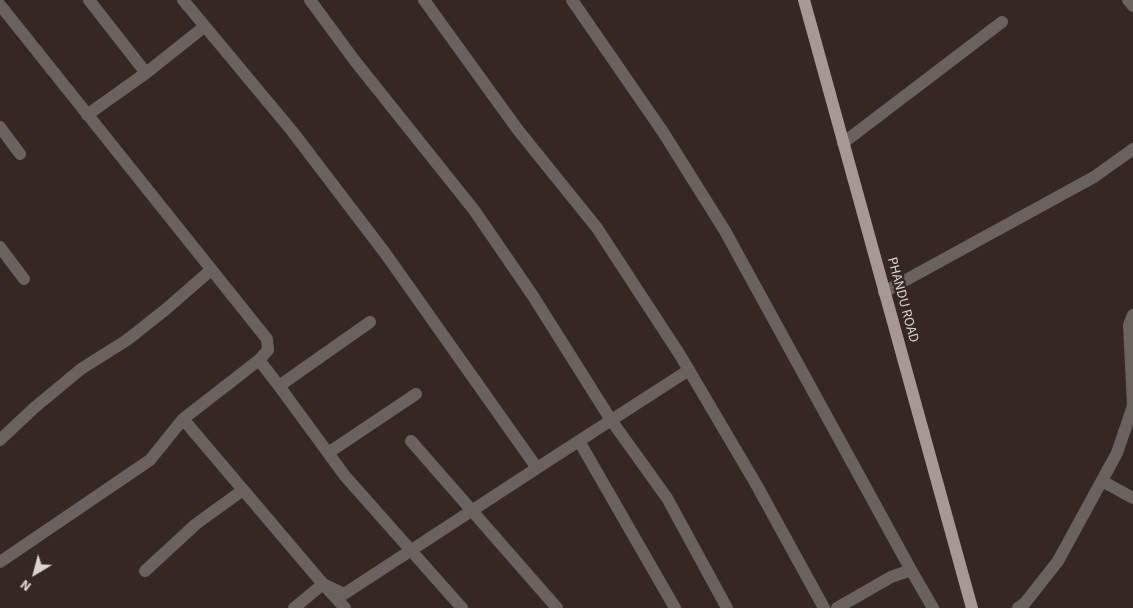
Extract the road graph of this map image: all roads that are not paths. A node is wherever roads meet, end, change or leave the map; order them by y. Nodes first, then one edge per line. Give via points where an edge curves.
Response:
1 (89, 0) edge
2 (183, 0) edge
3 (310, 0) edge
4 (424, 0) edge
5 (572, 0) edge
6 (804, 0) edge
7 (1128, 0) edge
8 (0, 5) edge
9 (1133, 6) edge
10 (1002, 22) dead end
11 (204, 27) junction
12 (146, 73) junction
13 (87, 115) junction
14 (0, 127) edge
15 (843, 143) junction
16 (1133, 150) edge
17 (20, 154) dead end
18 (0, 247) edge
19 (211, 270) junction
20 (24, 279) dead end
21 (884, 292) junction
22 (1133, 315) edge
23 (370, 322) dead end
24 (259, 360) junction
25 (689, 370) junction
26 (279, 386) junction
27 (416, 394) dead end
28 (183, 419) junction
29 (611, 420) junction
30 (0, 440) edge
31 (579, 440) junction
32 (411, 441) dead end
33 (328, 453) junction
34 (537, 468) junction
35 (1102, 480) junction
36 (243, 490) junction
37 (1133, 498) edge
38 (471, 511) junction
39 (410, 551) junction
40 (0, 562) edge
41 (912, 570) junction
42 (145, 571) dead end
43 (323, 584) junction
44 (294, 608) edge
45 (346, 608) edge
46 (462, 608) edge
47 (557, 608) edge
48 (675, 608) edge
49 (726, 608) edge
50 (824, 608) edge
51 (837, 608) edge
52 (933, 608) edge
53 (972, 608) edge
54 (1018, 608) edge

1 - 12 street
2 - 11 street
3 - 29 street via 355,62 474,210
4 - 25 street via 518,130 597,228
5 - 41 street via 663,132 725,231
6 - 15 main road, PHANDU ROAD
7 - 9 street
8 - 13 street
10 - 15 street
11 - 12 street
11 - 34 street via 292,131 385,254
12 - 13 street
13 - 19 street
14 - 17 street
15 - 21 main road, PHANDU ROAD
16 - 21 street via 1094,177
18 - 20 street
19 - 24 street via 267,339 268,350
19 - 30 street via 127,340 81,369
21 - 53 main road, PHANDU ROAD
22 - 35 street via 1129,325 1133,406 1117,452
23 - 26 street
24 - 26 street
24 - 28 street
25 - 29 street
25 - 50 street
26 - 33 street
27 - 33 street
28 - 36 street
28 - 40 street via 150,460
29 - 31 street
29 - 49 street via 667,498
31 - 34 street
31 - 48 street
32 - 38 street
33 - 39 street
34 - 38 street
35 - 37 street
35 - 54 street via 1058,561
36 - 42 street via 196,524
36 - 43 street
38 - 39 street
38 - 47 street
39 - 43 street via 344,594
39 - 46 street
41 - 51 street via 891,577
41 - 52 street
43 - 44 street
43 - 45 street

